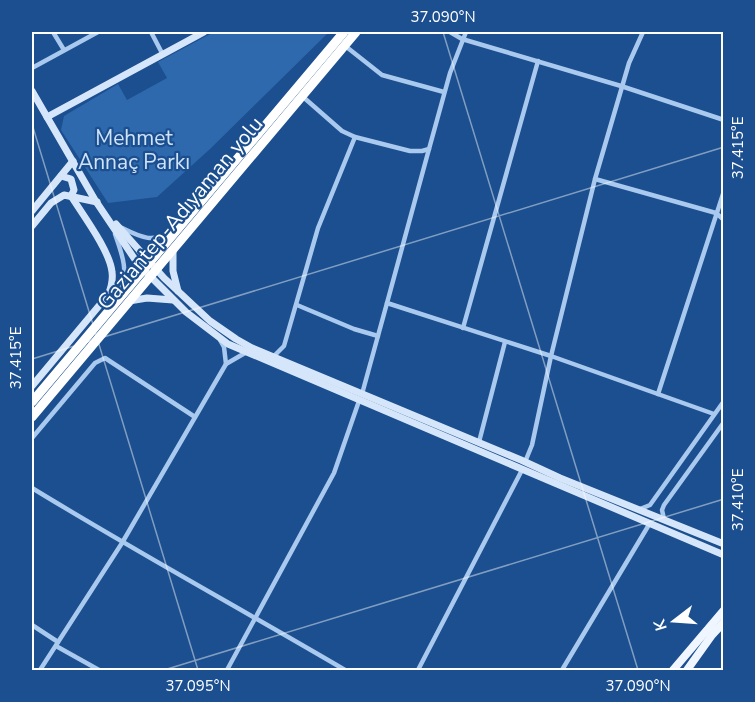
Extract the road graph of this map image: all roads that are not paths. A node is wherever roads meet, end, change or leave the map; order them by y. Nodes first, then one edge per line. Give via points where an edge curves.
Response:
1 (53, 32) edge
2 (98, 32) edge
3 (151, 32) edge
4 (204, 32) edge
5 (344, 32) edge
6 (356, 32) edge
7 (450, 32) edge
8 (466, 32) edge
9 (643, 32) edge
10 (462, 39) junction
11 (344, 45) junction
12 (64, 50) junction
13 (162, 53) junction
14 (538, 62) junction
15 (32, 68) edge
16 (621, 86) junction
17 (32, 91) edge
18 (444, 93) junction
19 (302, 96) junction
20 (47, 117) junction
21 (723, 120) edge
22 (355, 137) junction
23 (429, 149) junction
24 (73, 161) junction
25 (61, 177) junction
26 (594, 179) junction
27 (723, 191) edge
28 (71, 196) junction
29 (95, 200) junction
30 (32, 211) edge
31 (716, 213) junction
32 (723, 220) edge
33 (182, 222) junction
34 (114, 224) junction
35 (32, 226) edge
36 (173, 249) junction
37 (150, 269) junction
38 (178, 291) junction
39 (173, 300) junction
40 (116, 302) junction
41 (129, 302) junction
42 (387, 303) junction
43 (297, 305) junction
44 (463, 328) junction
45 (378, 336) junction
46 (219, 338) junction
47 (505, 342) junction
48 (245, 353) junction
49 (551, 356) junction
50 (273, 357) junction
51 (226, 364) junction
52 (32, 386) edge
53 (658, 394) junction
54 (360, 397) junction
55 (723, 401) edge
56 (32, 402) edge
57 (714, 414) junction
58 (32, 417) edge
59 (195, 417) junction
60 (723, 422) edge
61 (32, 438) edge
62 (479, 442) junction
63 (525, 462) junction
64 (522, 470) junction
65 (32, 488) edge
66 (640, 509) junction
67 (664, 520) junction
68 (650, 523) junction
69 (122, 543) junction
70 (723, 544) edge
71 (723, 555) edge
72 (723, 610) edge
73 (256, 618) junction
74 (723, 622) edge
75 (32, 625) edge
76 (57, 644) junction
77 (40, 670) edge
78 (99, 670) edge
79 (227, 670) edge
80 (345, 670) edge
81 (418, 670) edge
82 (562, 670) edge
83 (673, 670) edge
84 (687, 670) edge

1 - 12 street
2 - 12 street
3 - 13 street
4 - 13 street
5 - 33 highway, Gaziantep-Adıyaman yolu
6 - 11 highway, Gaziantep-Adıyaman yolu
7 - 10 street
8 - 10 street
9 - 16 street
10 - 14 street
10 - 18 street
11 - 18 street via 382,75
11 - 19 highway, Gaziantep-Adıyaman yolu
12 - 15 street
13 - 20 street
14 - 16 street
14 - 44 street
16 - 21 street
16 - 26 street
17 - 20 street
18 - 23 street
19 - 22 street via 342,131
19 - 36 highway, Gaziantep-Adıyaman yolu
20 - 24 street
22 - 23 street via 410,151
22 - 43 street via 318,228
23 - 42 street
24 - 25 street
24 - 29 street
25 - 28 street via 71,180
25 - 30 street
26 - 31 street
26 - 49 street
27 - 31 street
28 - 29 street
28 - 35 street via 64,195 51,203
28 - 52 street via 110,263 111,285 108,295
29 - 34 street
31 - 32 street
31 - 53 street
33 - 34 street via 164,237 153,238 143,238
33 - 37 highway, Gaziantep-Adıyaman yolu
34 - 37 street
34 - 40 street via 125,272
36 - 37 highway, Gaziantep-Adıyaman yolu
36 - 38 street
37 - 38 street
37 - 39 street
37 - 40 highway, Gaziantep-Adıyaman yolu
37 - 41 highway, Gaziantep-Adıyaman yolu
38 - 50 street via 222,329
39 - 41 street via 147,298
39 - 46 street
40 - 56 highway, Gaziantep-Adıyaman yolu
41 - 58 highway, Gaziantep-Adıyaman yolu
42 - 44 street
42 - 45 street
43 - 45 street
43 - 50 street via 284,346
44 - 47 street
45 - 54 street
46 - 48 street
46 - 51 street
47 - 49 street
47 - 62 street
48 - 51 street
48 - 54 street
49 - 53 street
49 - 63 street
50 - 54 street
51 - 59 street
53 - 57 street
54 - 62 street
54 - 64 street
54 - 73 street via 334,473
55 - 57 street
57 - 66 street via 650,505
59 - 61 street via 105,358 95,363
59 - 69 street
60 - 67 street via 664,505
62 - 63 street
63 - 66 street
64 - 68 street
64 - 81 street
65 - 69 street
66 - 67 street
67 - 70 street
68 - 71 street
68 - 82 street
69 - 73 street
69 - 76 street
72 - 83 main road
73 - 79 street
73 - 80 street
74 - 84 main road
75 - 76 street
76 - 77 street
76 - 78 street

